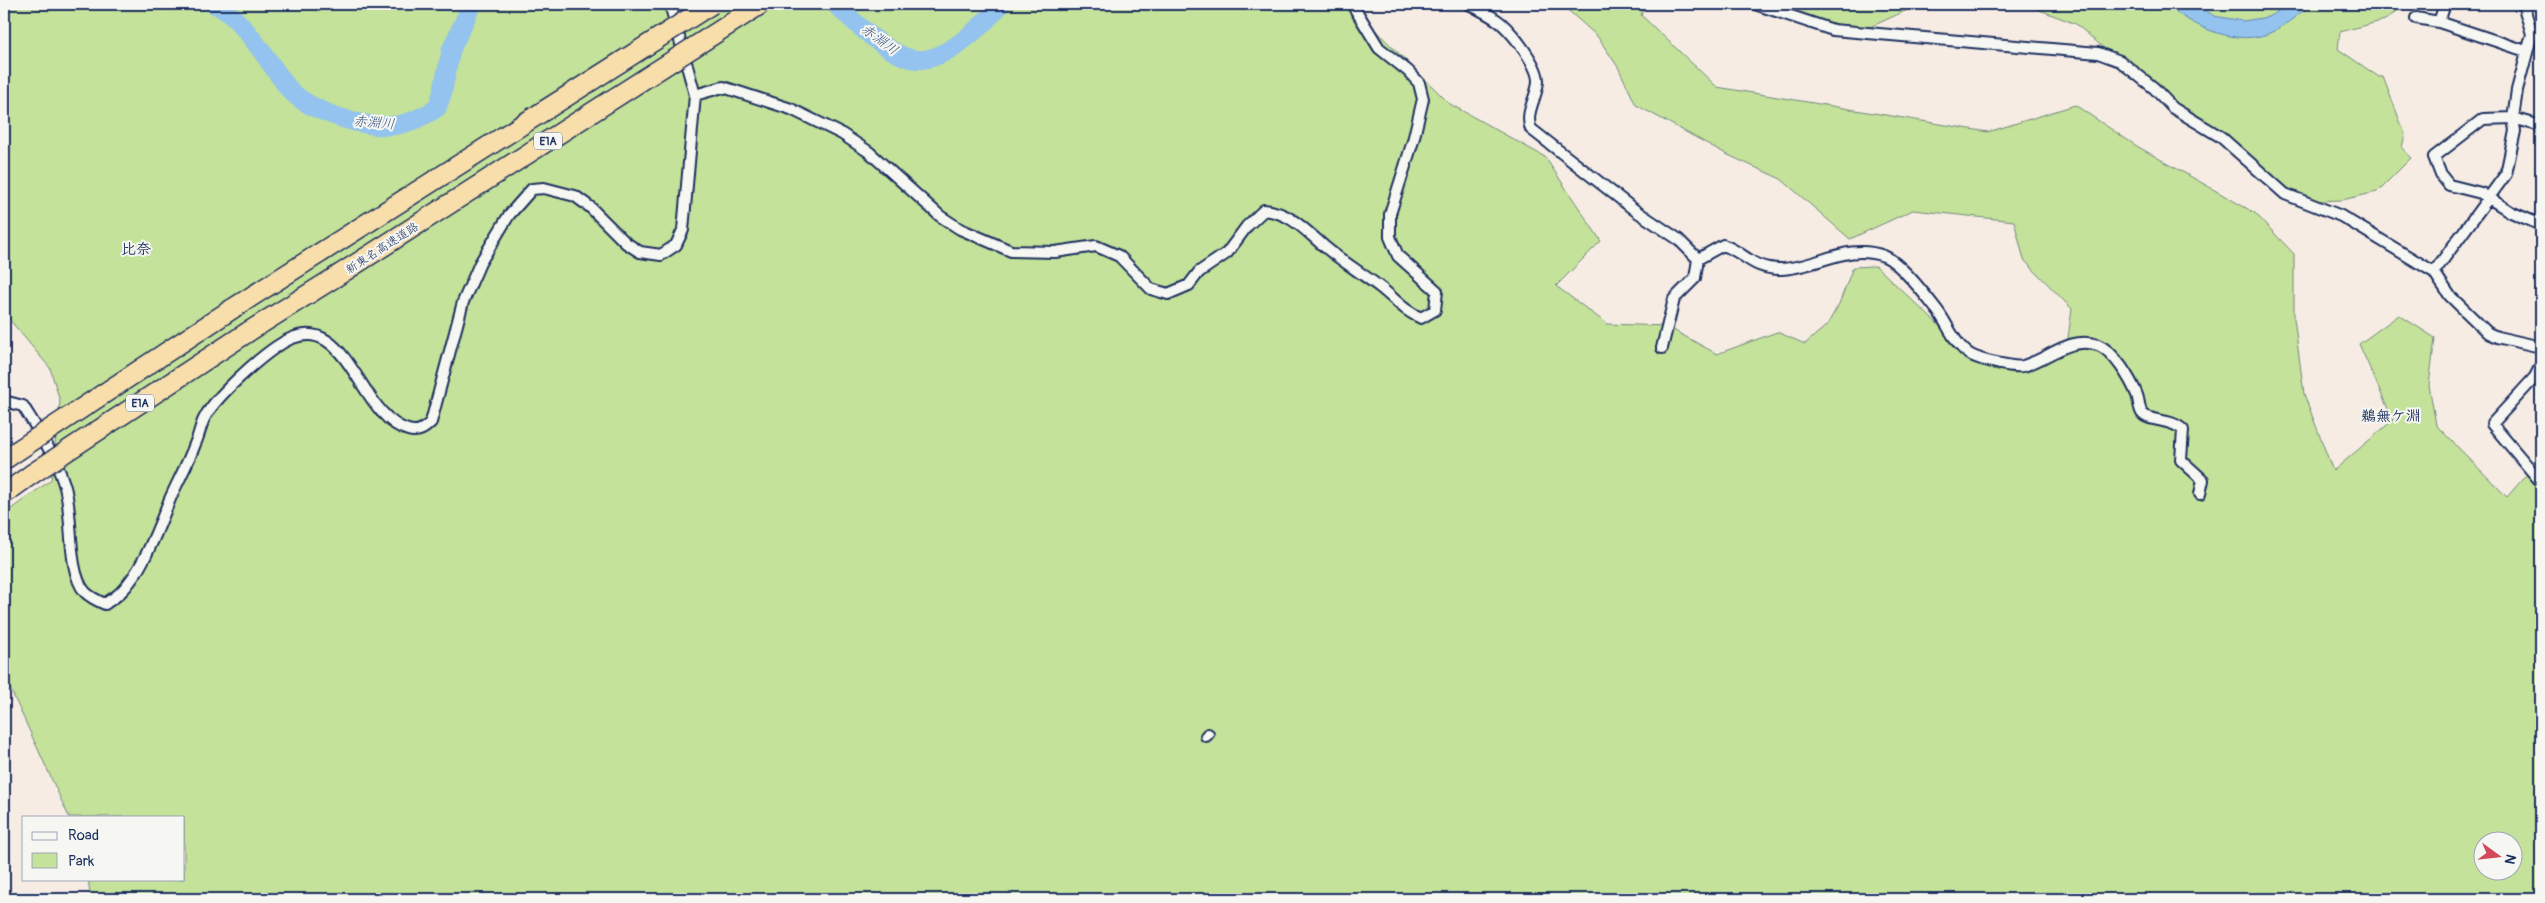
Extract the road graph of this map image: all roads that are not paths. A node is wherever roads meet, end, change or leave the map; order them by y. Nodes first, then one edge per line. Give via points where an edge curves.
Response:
1 (670, 4) edge
2 (712, 4) edge
3 (761, 4) edge
4 (1352, 4) edge
5 (1469, 4) edge
6 (1755, 4) edge
7 (2445, 4) edge
8 (2523, 4) edge
9 (2416, 18) dead end
10 (2439, 22) junction
11 (2526, 51) junction
12 (695, 95) junction
13 (2513, 118) junction
14 (2541, 126) edge
15 (2488, 198) junction
16 (2541, 225) edge
17 (1698, 259) junction
18 (2434, 272) junction
19 (2541, 347) edge
20 (1662, 348) dead end
21 (2541, 364) edge
22 (4, 401) edge
23 (10, 455) edge
24 (2541, 482) edge
25 (4, 494) edge
26 (2200, 494) dead end

1 - 12 street
2 - 23 highway, E1A, bridge via 232,309
3 - 25 highway, 新東名高速道路 / E1A, bridge via 248,332
4 - 12 street via 1379,48 1408,70 1419,83 1423,99 1390,214 1390,237 1398,256 1437,292 1435,310 1421,318 1405,310 1292,218 1278,212 1264,210 1227,253 1199,272 1189,286 1168,294 1151,289 1119,256 1096,246 1055,252 1012,251 960,229 940,216 869,152 842,134 790,109 723,87
5 - 17 street via 1502,24 1531,62 1538,79 1528,121 1531,129 1636,211 1678,239
6 - 18 street via 1833,30 2098,54 2120,61 2173,108 2220,137 2284,194 2341,216
7 - 10 street
8 - 11 street via 2532,34
9 - 10 street
10 - 11 street
11 - 13 street
12 - 22 street via 683,230 676,245 661,255 640,252 575,196 544,188 532,189 509,215 480,264 463,302 431,422 415,432 398,427 384,414 343,355 326,339 307,333 276,347 220,398 204,418 196,443 140,564 121,593 105,604 84,591 80,580 73,555 65,486 51,449 23,406
13 - 14 street
13 - 15 street via 2514,131 2506,174
13 - 15 street via 2484,118 2434,157 2449,185 2481,193
15 - 16 street
15 - 18 street
17 - 20 street via 1695,278 1674,299
17 - 26 street via 1723,245 1764,268 1782,269 1859,250 1885,257 1902,270 1937,310 1960,346 1971,355 2021,367 2062,347 2098,346 2131,380 2142,414 2171,422 2182,430 2181,460 2203,480
18 - 19 street via 2450,296 2488,332
21 - 24 street via 2535,377 2492,424

